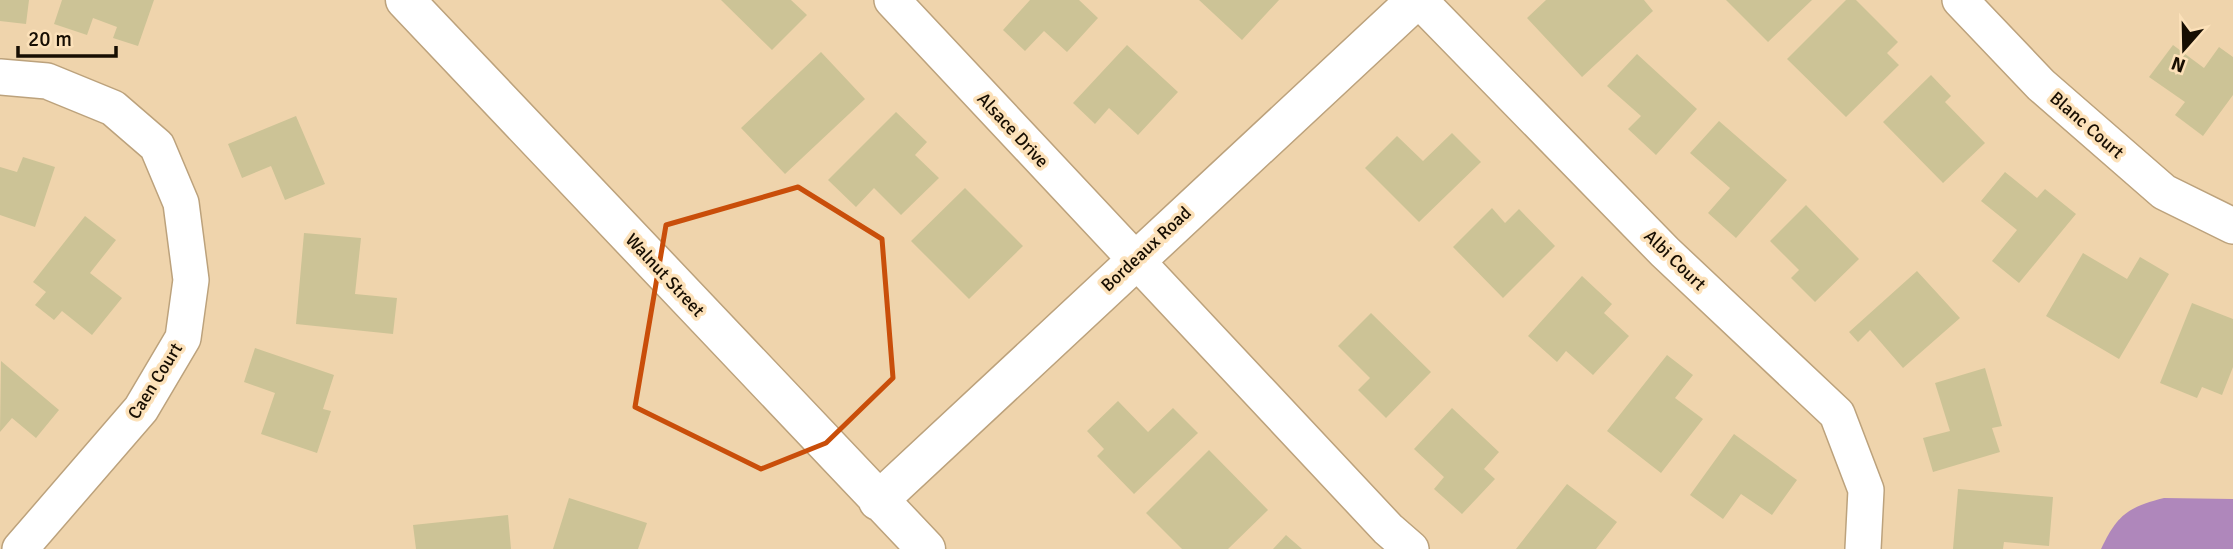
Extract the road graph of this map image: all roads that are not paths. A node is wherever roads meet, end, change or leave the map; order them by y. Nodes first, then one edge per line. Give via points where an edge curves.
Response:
1 (405, 0) edge
2 (892, 0) edge
3 (1418, 0) edge
4 (1960, 0) edge
5 (0, 77) edge
6 (2233, 226) edge
7 (1133, 260) junction
8 (878, 500) junction
9 (20, 549) edge
10 (926, 549) edge
11 (1411, 549) edge
12 (1863, 549) edge

1 - 8 street, Walnut Street
2 - 7 street, Alsace Drive
3 - 7 street, Bordeaux Road
3 - 12 street, Albi Court via 1665,252 1837,414 1866,490
4 - 6 street, Blanc Court via 2041,85 2164,192
5 - 9 street, Caen Court via 47,80 113,108 157,146 181,203 191,280 183,338 141,409
7 - 8 street, Bordeaux Road
7 - 11 street
8 - 10 street, Walnut Street

